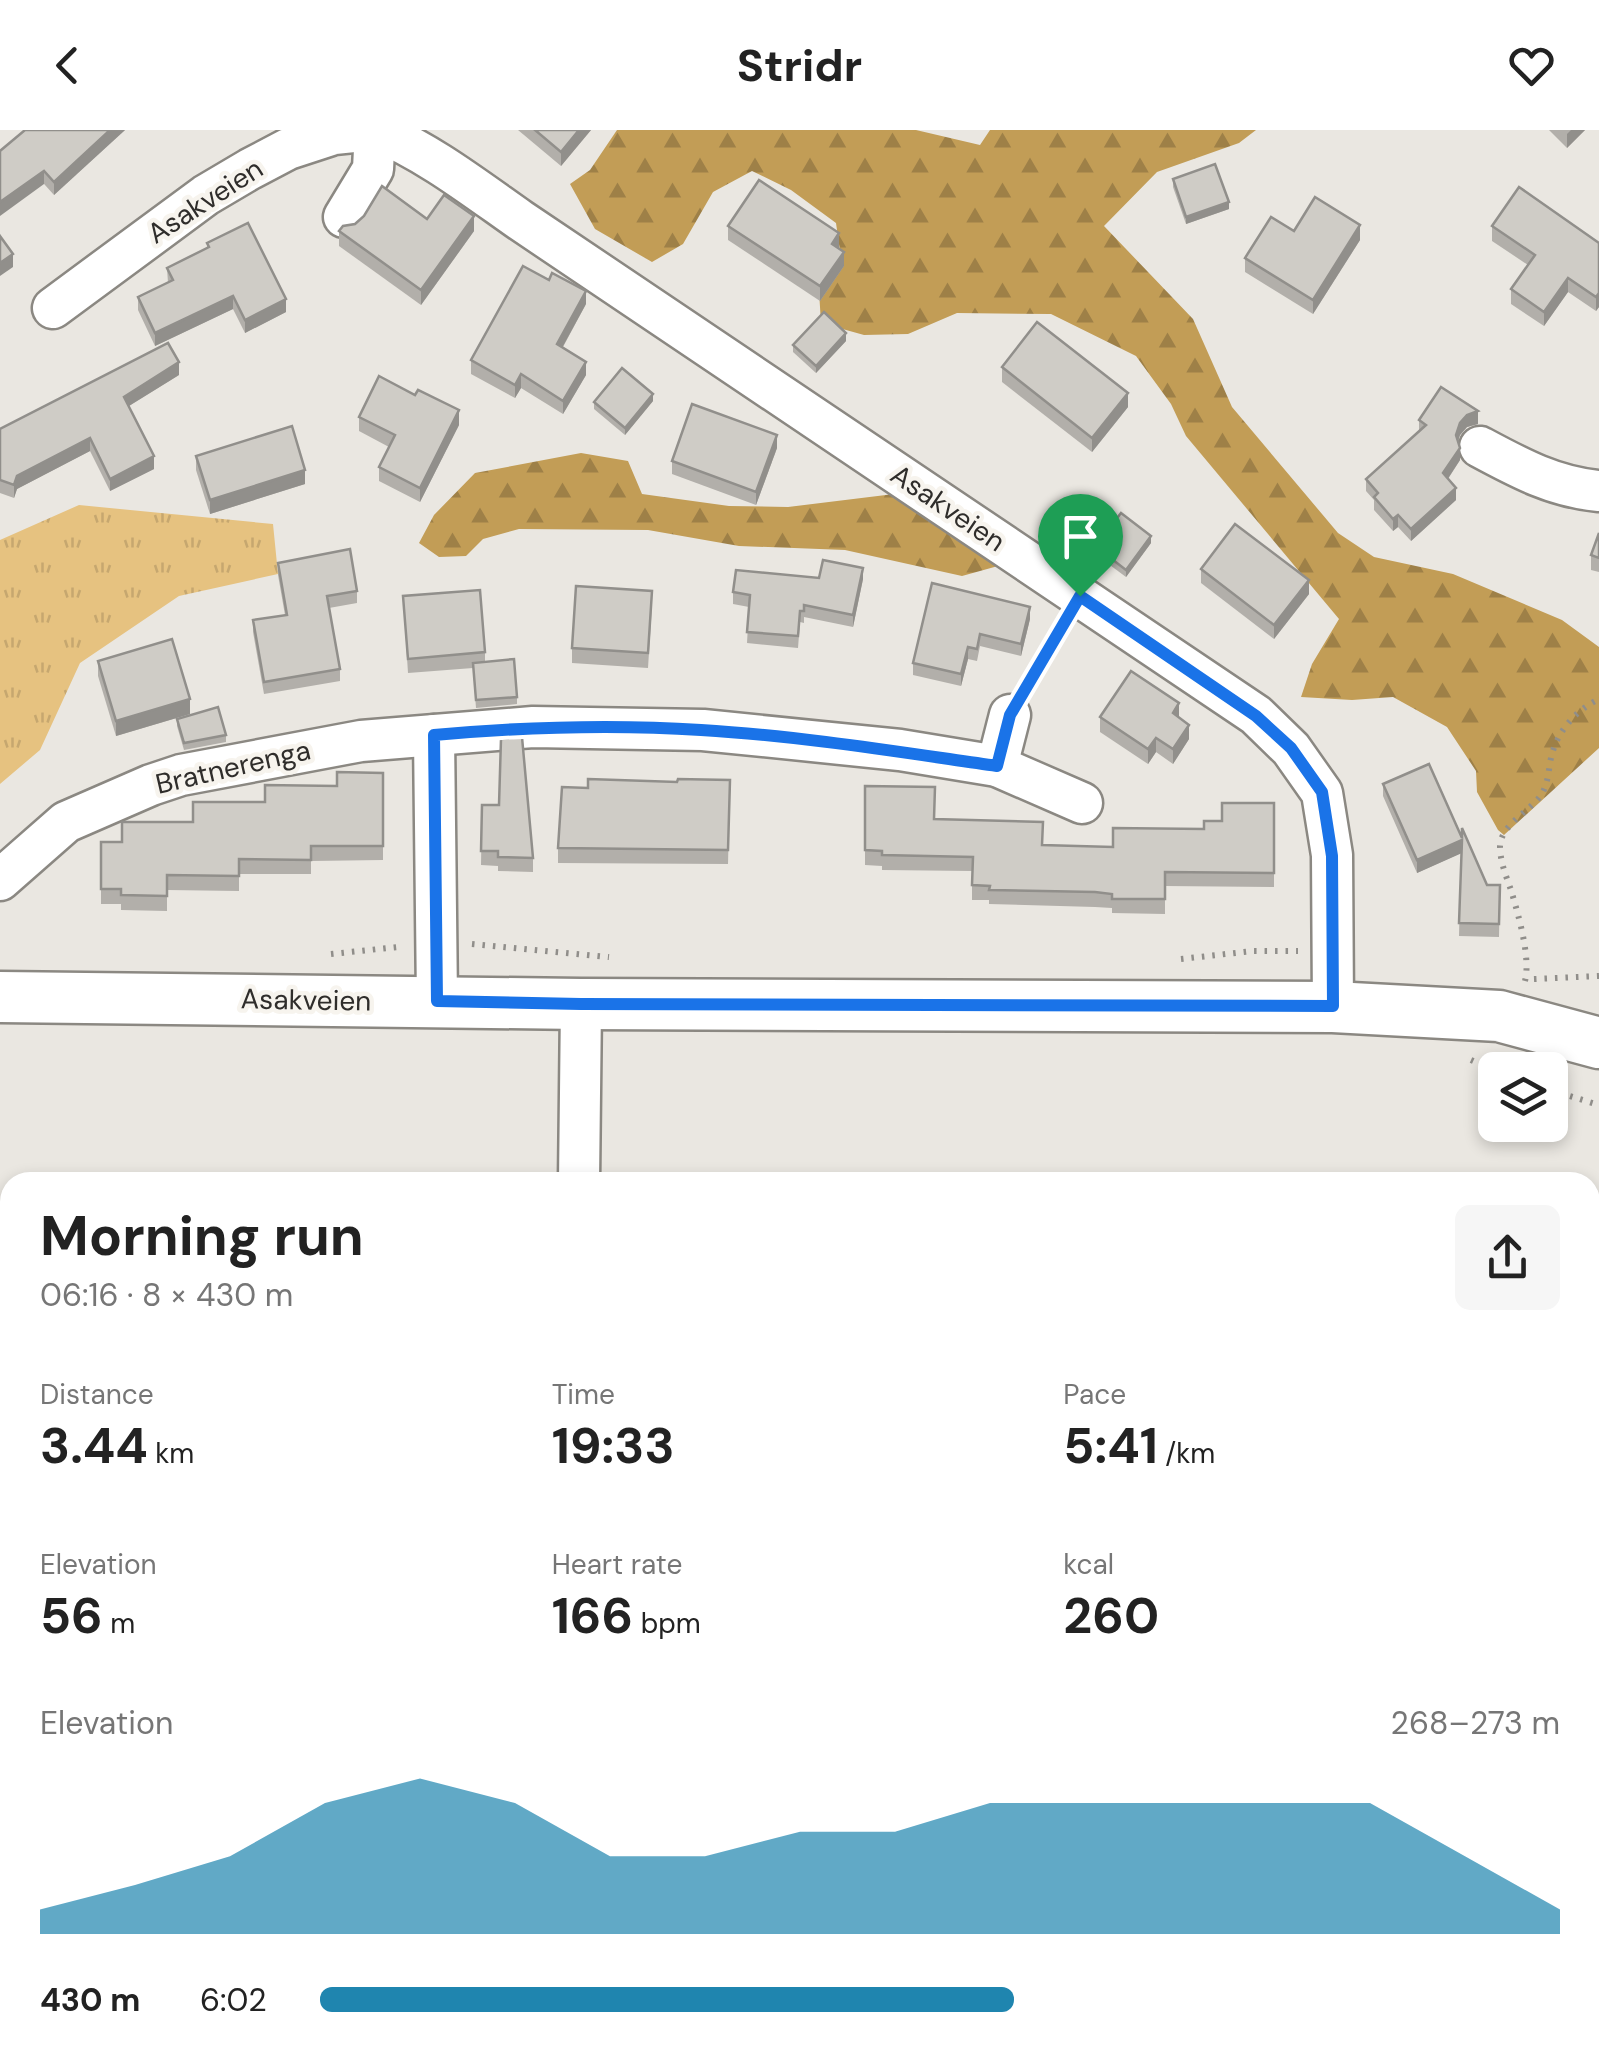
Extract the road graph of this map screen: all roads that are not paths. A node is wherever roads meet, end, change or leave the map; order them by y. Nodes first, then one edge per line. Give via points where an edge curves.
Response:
1 (374, 130) edge
2 (344, 217) dead end
3 (53, 308) dead end
4 (1480, 447) dead end
5 (1599, 491) edge
6 (1010, 715) road end
7 (434, 735) junction
8 (997, 766) junction
9 (1082, 803) dead end
10 (0, 880) edge
11 (0, 997) edge
12 (437, 1001) junction
13 (581, 1004) junction
14 (1333, 1006) junction
15 (1599, 1044) edge
16 (579, 1172) edge

1 - 2 street via 374,169
1 - 3 street, Asakveien via 334,134 250,168
1 - 14 street, Asakveien via 456,174 780,382 1256,716 1291,748 1322,792 1332,856
4 - 5 street via 1530,474
6 - 8 street
7 - 8 street, Bratnerenga via 533,727 703,730
7 - 10 street, Bratnerenga via 324,746 151,785 66,822
7 - 12 street
8 - 9 street, Bratnerenga
11 - 12 main road, Asakveien
12 - 13 main road, Asakveien
13 - 14 main road, Asakveien
13 - 16 street
14 - 15 main road, Asakveien via 1498,1016

